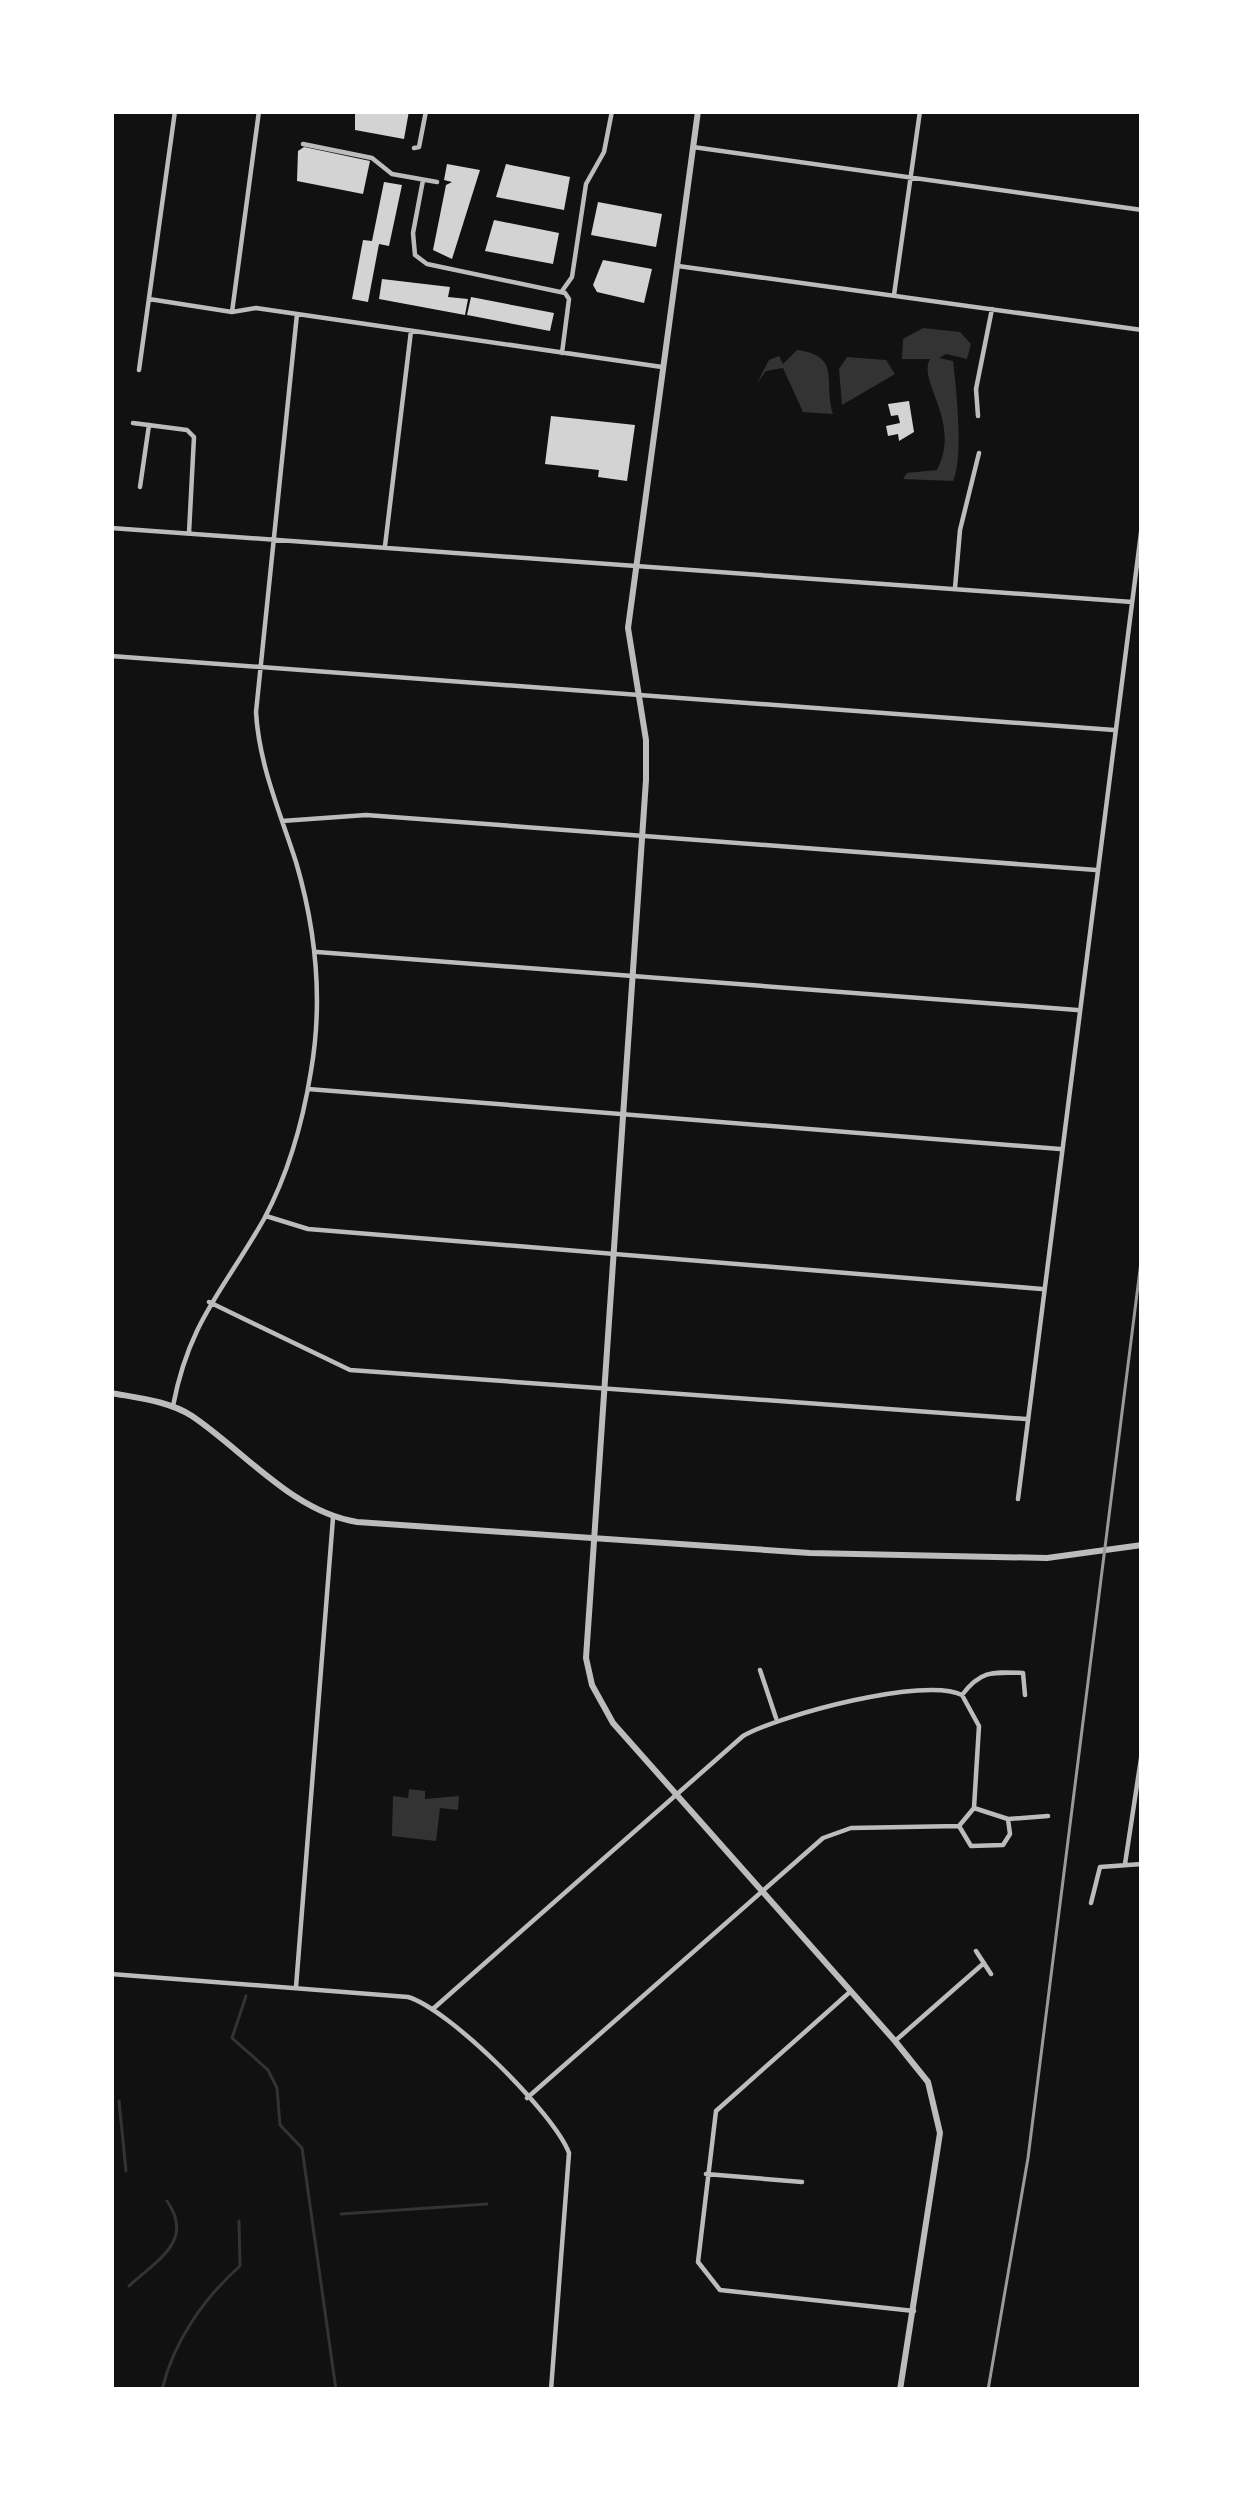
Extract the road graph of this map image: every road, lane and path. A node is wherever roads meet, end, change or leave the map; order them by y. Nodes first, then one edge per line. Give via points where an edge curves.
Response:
1 (175, 111) edge
2 (259, 111) edge
3 (426, 111) edge
4 (612, 111) edge
5 (698, 111) edge
6 (920, 111) edge
7 (421, 136) junction
8 (436, 139) dead end
9 (303, 144) dead end
10 (693, 147) junction
11 (414, 148) dead end
12 (911, 177) junction
13 (423, 180) junction
14 (437, 182) dead end
15 (1142, 210) edge
16 (676, 265) junction
17 (562, 291) junction
18 (894, 295) junction
19 (149, 299) junction
20 (992, 309) junction
21 (232, 312) junction
22 (297, 314) junction
23 (411, 330) junction
24 (1142, 330) edge
25 (562, 352) junction
26 (662, 367) junction
27 (139, 370) dead end
28 (978, 416) dead end
29 (133, 423) dead end
30 (149, 425) junction
31 (979, 453) dead end
32 (140, 487) dead end
33 (1142, 525) edge
34 (111, 528) edge
35 (189, 533) junction
36 (272, 539) junction
37 (385, 546) junction
38 (636, 565) junction
39 (955, 588) junction
40 (1132, 602) junction
41 (111, 656) edge
42 (259, 669) junction
43 (638, 697) junction
44 (1114, 730) junction
45 (281, 821) junction
46 (642, 836) junction
47 (1096, 870) junction
48 (315, 951) junction
49 (632, 976) junction
50 (1078, 1010) junction
51 (308, 1089) junction
52 (622, 1114) junction
53 (1060, 1150) junction
54 (266, 1216) junction
55 (612, 1254) junction
56 (1042, 1288) junction
57 (208, 1302) junction
58 (602, 1391) junction
59 (111, 1393) edge
60 (172, 1406) junction
61 (1026, 1418) junction
62 (1018, 1499) dead end
63 (333, 1518) junction
64 (593, 1538) junction
65 (1142, 1546) edge
66 (760, 1670) dead end
67 (962, 1695) junction
68 (1024, 1695) dead end
69 (776, 1718) junction
70 (1142, 1752) edge
71 (676, 1794) junction
72 (974, 1808) junction
73 (1048, 1816) dead end
74 (1007, 1819) junction
75 (959, 1826) junction
76 (1132, 1828) junction
77 (1142, 1829) edge
78 (1125, 1864) junction
79 (1142, 1864) edge
80 (763, 1893) junction
81 (1091, 1903) dead end
82 (976, 1951) dead end
83 (984, 1964) junction
84 (111, 1974) edge
85 (991, 1974) dead end
86 (296, 1987) junction
87 (851, 1991) junction
88 (434, 2008) junction
89 (895, 2041) junction
90 (527, 2098) junction
91 (706, 2174) junction
92 (802, 2182) dead end
93 (914, 2311) junction
94 (550, 2390) edge
95 (900, 2390) edge

1 - 19 street
2 - 21 street
3 - 7 street
4 - 17 street
5 - 10 street
6 - 12 street
7 - 8 street
7 - 11 street
9 - 13 street via 372,158 392,174
10 - 12 street
10 - 16 street
12 - 15 street
12 - 18 street
13 - 14 street
13 - 17 street via 412,241 423,262
16 - 18 street
16 - 26 street
17 - 25 street via 569,299
18 - 20 street
19 - 21 street
19 - 27 street
20 - 24 street
20 - 28 street
21 - 22 street
22 - 23 street
22 - 36 street
23 - 25 street
23 - 37 street
25 - 26 street
26 - 38 street
29 - 30 street
30 - 32 street
30 - 35 street via 194,437
31 - 39 street
33 - 40 street
34 - 35 street
35 - 36 street
36 - 37 street
36 - 42 street
37 - 38 street
38 - 39 street
38 - 43 street via 628,638
39 - 40 street
40 - 44 street
41 - 42 street
42 - 43 street
42 - 45 street via 257,729
43 - 44 street
43 - 46 street via 647,753
44 - 47 street
45 - 46 street via 365,815
45 - 48 street
46 - 47 street
46 - 49 street
47 - 50 street
48 - 49 street
48 - 51 street
49 - 50 street
49 - 52 street
50 - 53 street
51 - 52 street
51 - 54 street
52 - 53 street
52 - 55 street
53 - 56 street
54 - 55 street via 308,1229
54 - 57 street
55 - 56 street
55 - 58 street
56 - 61 street
57 - 58 street via 350,1370
57 - 60 street
58 - 61 street
58 - 64 street
59 - 60 street
60 - 63 street
61 - 62 street
63 - 64 street
63 - 86 street
64 - 65 street via 1012,1558
64 - 71 street via 586,1658 592,1685 613,1723
66 - 69 street
67 - 68 street via 987,1672 1023,1672
67 - 69 street via 933,1689
67 - 72 street via 979,1726
69 - 71 street via 742,1736
70 - 76 street
71 - 80 street
71 - 88 street
72 - 74 street
72 - 75 street
73 - 74 street
74 - 75 street via 1007,1840 996,1846 971,1846
75 - 80 street via 836,1832
76 - 77 street
76 - 78 street
78 - 79 street
78 - 81 street via 1096,1870
80 - 87 street
80 - 90 street
82 - 83 street
83 - 85 street
83 - 89 street
84 - 86 street
86 - 88 street via 408,1997
87 - 89 street
87 - 91 street via 716,2111
88 - 90 street
89 - 93 street via 928,2082 939,2117
90 - 94 street via 569,2153
91 - 92 street
91 - 93 street via 698,2262 715,2287
93 - 95 street

